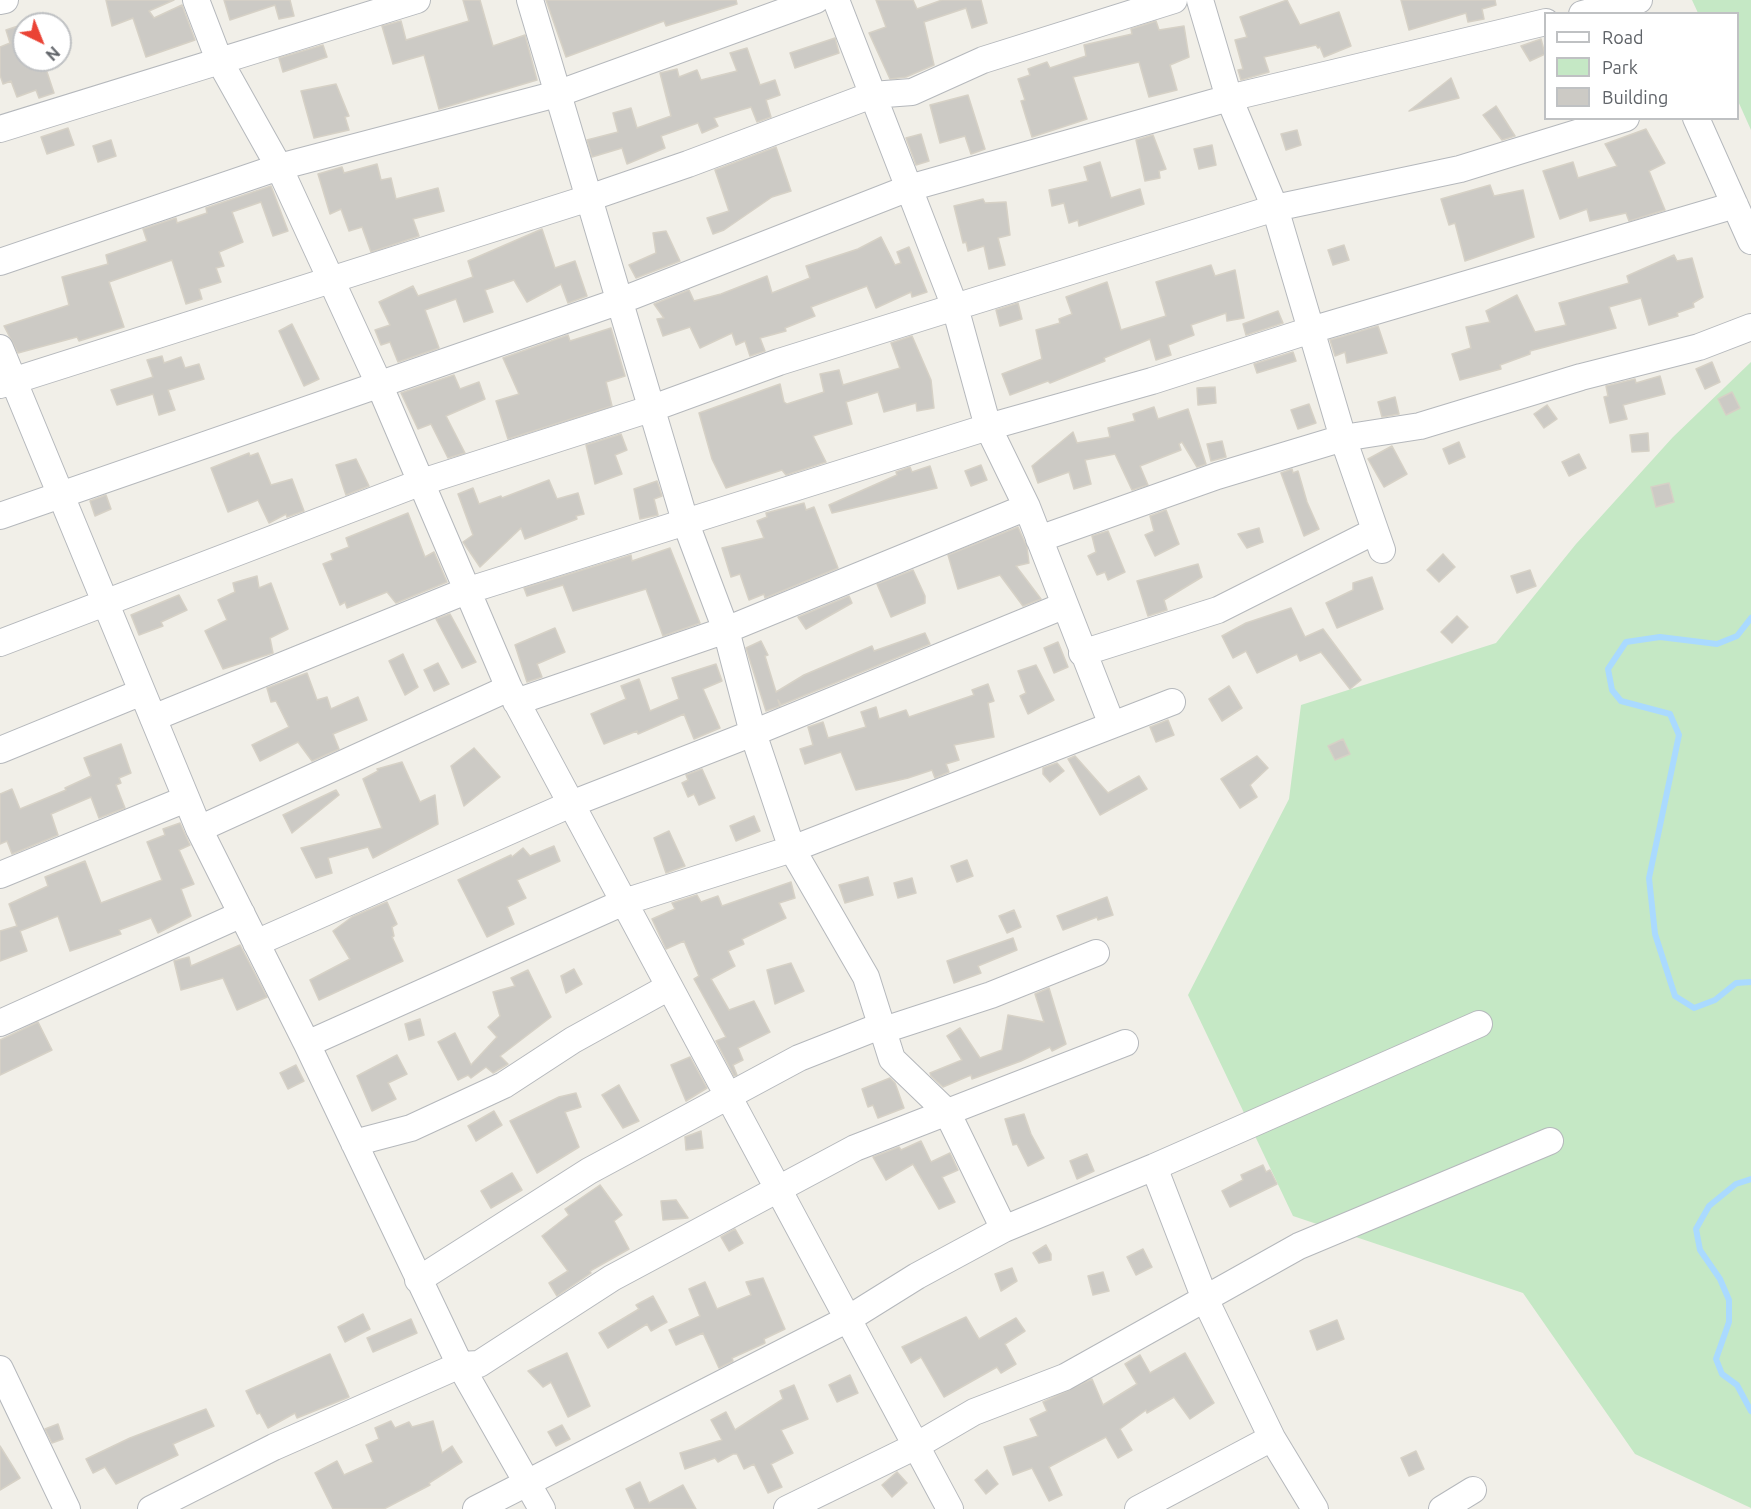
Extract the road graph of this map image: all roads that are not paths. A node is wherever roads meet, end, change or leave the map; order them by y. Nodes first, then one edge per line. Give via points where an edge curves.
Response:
1 (5, 0) edge
2 (196, 0) edge
3 (417, 0) edge
4 (530, 0) edge
5 (816, 0) edge
6 (836, 0) edge
7 (1174, 0) edge
8 (1200, 0) edge
9 (1641, 0) edge
10 (0, 2) edge
11 (1590, 12) edge
12 (1544, 22) edge
13 (219, 60) junction
14 (557, 94) junction
15 (872, 95) junction
16 (1229, 98) junction
17 (1619, 120) edge
18 (1697, 120) edge
19 (0, 129) edge
20 (279, 167) junction
21 (909, 188) junction
22 (589, 198) junction
23 (1735, 205) junction
24 (1275, 208) junction
25 (1751, 241) edge
26 (0, 262) edge
27 (331, 279) junction
28 (620, 301) junction
29 (955, 307) junction
30 (1751, 327) edge
31 (1311, 330) junction
32 (0, 348) edge
33 (7, 383) edge
34 (379, 384) junction
35 (653, 408) junction
36 (988, 427) junction
37 (1343, 438) junction
38 (419, 483) junction
39 (61, 496) junction
40 (1027, 507) junction
41 (0, 516) edge
42 (685, 521) junction
43 (1039, 540) junction
44 (466, 591) junction
45 (106, 604) junction
46 (1063, 606) junction
47 (726, 630) junction
48 (0, 643) edge
49 (1082, 653) junction
50 (142, 692) junction
51 (513, 695) junction
52 (1172, 702) dead end
53 (153, 718) junction
54 (1112, 725) junction
55 (753, 733) junction
56 (0, 750) edge
57 (186, 799) junction
58 (571, 804) junction
59 (199, 830) junction
60 (792, 849) junction
61 (0, 875) edge
62 (624, 902) junction
63 (242, 914) junction
64 (256, 943) junction
65 (1096, 953) dead end
66 (669, 987) junction
67 (0, 1023) edge
68 (1479, 1024) dead end
69 (881, 1028) junction
70 (1125, 1043) dead end
71 (307, 1044) junction
72 (729, 1096) junction
73 (947, 1112) junction
74 (1550, 1141) dead end
75 (354, 1143) junction
76 (1154, 1167) junction
77 (779, 1190) junction
78 (1004, 1229) junction
79 (418, 1280) junction
80 (1205, 1299) junction
81 (848, 1319) junction
82 (460, 1365) junction
83 (0, 1369) edge
84 (8, 1409) edge
85 (1272, 1438) junction
86 (916, 1445) junction
87 (528, 1482) junction
88 (1473, 1490) dead end
89 (67, 1509) edge
90 (151, 1509) edge
91 (476, 1509) edge
92 (542, 1509) edge
93 (786, 1509) edge
94 (950, 1509) edge
95 (1138, 1509) edge
96 (1315, 1509) edge
97 (1442, 1509) edge

1 - 10 street
2 - 13 street
3 - 13 street
4 - 14 street
5 - 14 street
6 - 15 street
7 - 15 street via 982,60 912,92
8 - 16 street
9 - 11 street
12 - 16 street
13 - 19 street
13 - 20 street
14 - 20 street
14 - 22 street
15 - 21 street
15 - 22 street
16 - 21 street
16 - 24 street
17 - 24 street via 1460,169
18 - 23 street
20 - 26 street
20 - 27 street
21 - 28 street
21 - 29 street
22 - 27 street
22 - 28 street
23 - 25 street
23 - 31 street
24 - 29 street
24 - 31 street
27 - 33 street
27 - 34 street
28 - 34 street
28 - 35 street
29 - 35 street via 778,362
29 - 36 street
30 - 37 street via 1699,346 1420,426
31 - 36 street via 1152,381
31 - 37 street
32 - 33 street
33 - 39 street
34 - 38 street
34 - 39 street
35 - 38 street
35 - 42 street
36 - 40 street
36 - 42 street
37 - 43 street via 1216,476
37 - 49 street via 1379,540 1218,610
38 - 44 street
38 - 45 street
39 - 41 street
39 - 45 street
40 - 43 street
40 - 47 street
42 - 44 street
42 - 47 street
43 - 46 street
44 - 51 street
44 - 53 street
45 - 48 street
45 - 50 street
46 - 49 street
46 - 55 street
47 - 51 street
47 - 55 street
49 - 54 street
50 - 53 street
50 - 56 street
51 - 58 street
51 - 59 street
52 - 54 street
53 - 57 street
54 - 60 street
55 - 58 street
55 - 60 street
57 - 59 street
57 - 61 street
58 - 62 street
58 - 64 street
59 - 63 street
60 - 62 street
60 - 69 street via 866,977
62 - 66 street
62 - 71 street
63 - 64 street
63 - 67 street
64 - 71 street
65 - 69 street via 991,994
66 - 72 street
66 - 75 street via 504,1085 411,1128
68 - 76 street
69 - 72 street via 800,1058
69 - 73 street via 892,1059
70 - 73 street
71 - 75 street
72 - 77 street
72 - 79 street via 589,1171
73 - 77 street via 855,1148
73 - 78 street
74 - 80 street via 1299,1246
75 - 79 street
76 - 78 street
76 - 80 street
77 - 81 street
77 - 82 street via 612,1278 480,1364
78 - 81 street
79 - 82 street
80 - 85 street
80 - 86 street via 1065,1377 974,1412
81 - 86 street
81 - 87 street
82 - 87 street
82 - 90 street via 274,1447
83 - 84 street
84 - 89 street
85 - 95 street
85 - 96 street
86 - 93 street
86 - 94 street
87 - 91 street
87 - 92 street
88 - 97 street

